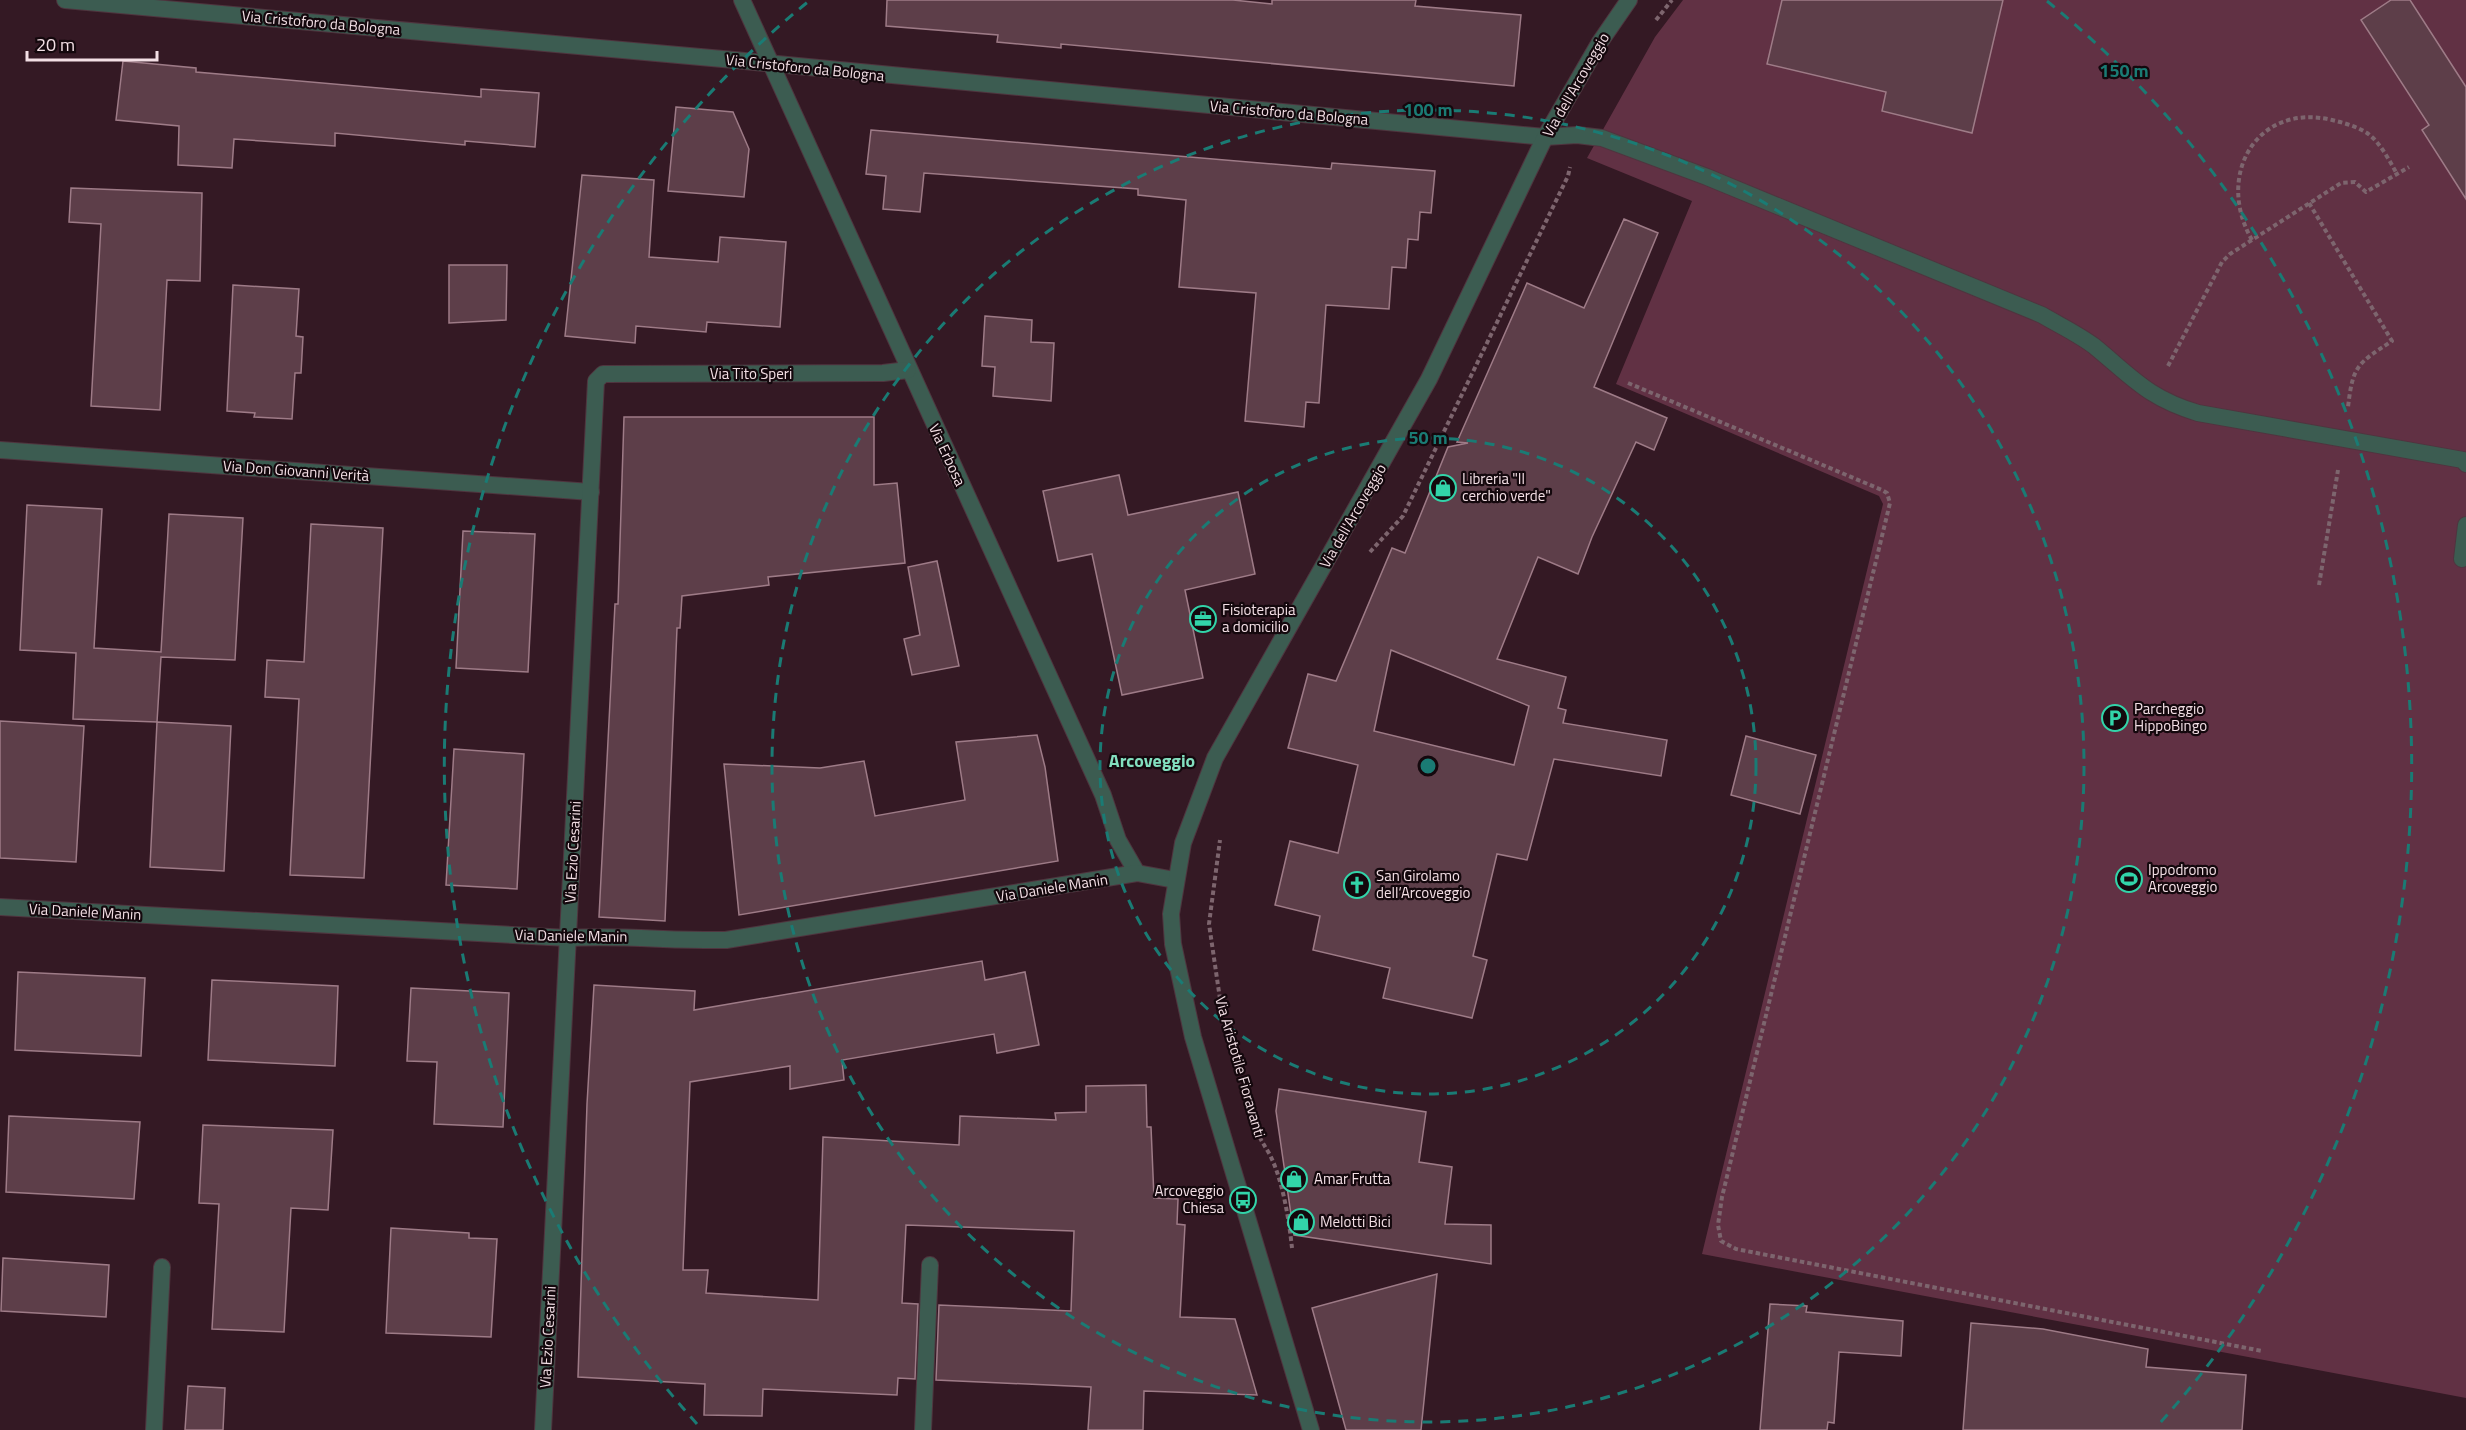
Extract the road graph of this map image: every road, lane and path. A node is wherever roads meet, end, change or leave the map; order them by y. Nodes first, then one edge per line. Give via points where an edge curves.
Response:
1 (65, 0) edge
2 (742, 0) edge
3 (1629, 0) edge
4 (771, 64) junction
5 (1545, 137) junction
6 (2409, 167) dead end
7 (2397, 174) junction
8 (2309, 203) junction
9 (2252, 240) junction
10 (908, 370) junction
11 (597, 381) joint
12 (1628, 384) dead end
13 (2148, 392) junction
14 (2348, 408) dead end
15 (0, 450) edge
16 (2340, 458) dead end
17 (2466, 464) edge
18 (591, 492) junction
19 (2466, 525) edge
20 (2462, 559) dead end
21 (2319, 585) dead end
22 (1221, 837) dead end
23 (1137, 873) junction
24 (1175, 880) junction
25 (0, 907) edge
26 (568, 938) junction
27 (1221, 1004) dead end
28 (1254, 1122) dead end
29 (1292, 1253) dead end
30 (930, 1265) dead end
31 (162, 1267) dead end
32 (2262, 1351) dead end
33 (154, 1430) edge
34 (543, 1430) edge
35 (923, 1430) edge
36 (1311, 1430) edge

1 - 4 street, Via Cristoforo da Bologna
2 - 4 street, Via Erbosa
3 - 5 street, Via dell'Arcoveggio
4 - 5 street, Via Cristoforo da Bologna
4 - 10 street, Via Erbosa
5 - 13 street, Via Cristoforo da Bologna via 1602,138 1707,177 2042,315 2092,345
5 - 24 street, Via dell'Arcoveggio via 1429,379 1215,758 1183,843
6 - 7 path
7 - 8 path via 2366,192 2355,182 2341,183
7 - 9 path via 2378,144 2355,126 2308,117 2279,125 2258,139 2240,167 2237,202
8 - 9 path
8 - 14 path via 2392,341 2361,361 2354,372
9 - 13 path via 2222,262 2167,368
10 - 11 street, Via Tito Speri via 603,374
10 - 23 street, Via Erbosa via 1103,795 1118,840
11 - 18 street, Via Ezio Cesarini
12 - 32 path via 1882,490 1890,503 1722,1197 1718,1225 1721,1240 1736,1249
13 - 17 street, Via Cristoforo da Bologna via 2198,413 2463,460
15 - 18 street, Via Don Giovanni Verità
16 - 21 path
18 - 26 street, Via Ezio Cesarini
19 - 20 street
22 - 27 path, Via Aristotile Fioravanti via 1209,924
23 - 24 street
23 - 26 street, Via Daniele Manin via 726,940
24 - 36 street via 1173,944 1193,1037
25 - 26 street, Via Daniele Manin
26 - 34 street, Via Ezio Cesarini
28 - 29 path, Via Aristotile Fioravanti via 1270,1155 1289,1217
30 - 35 street
31 - 33 street

